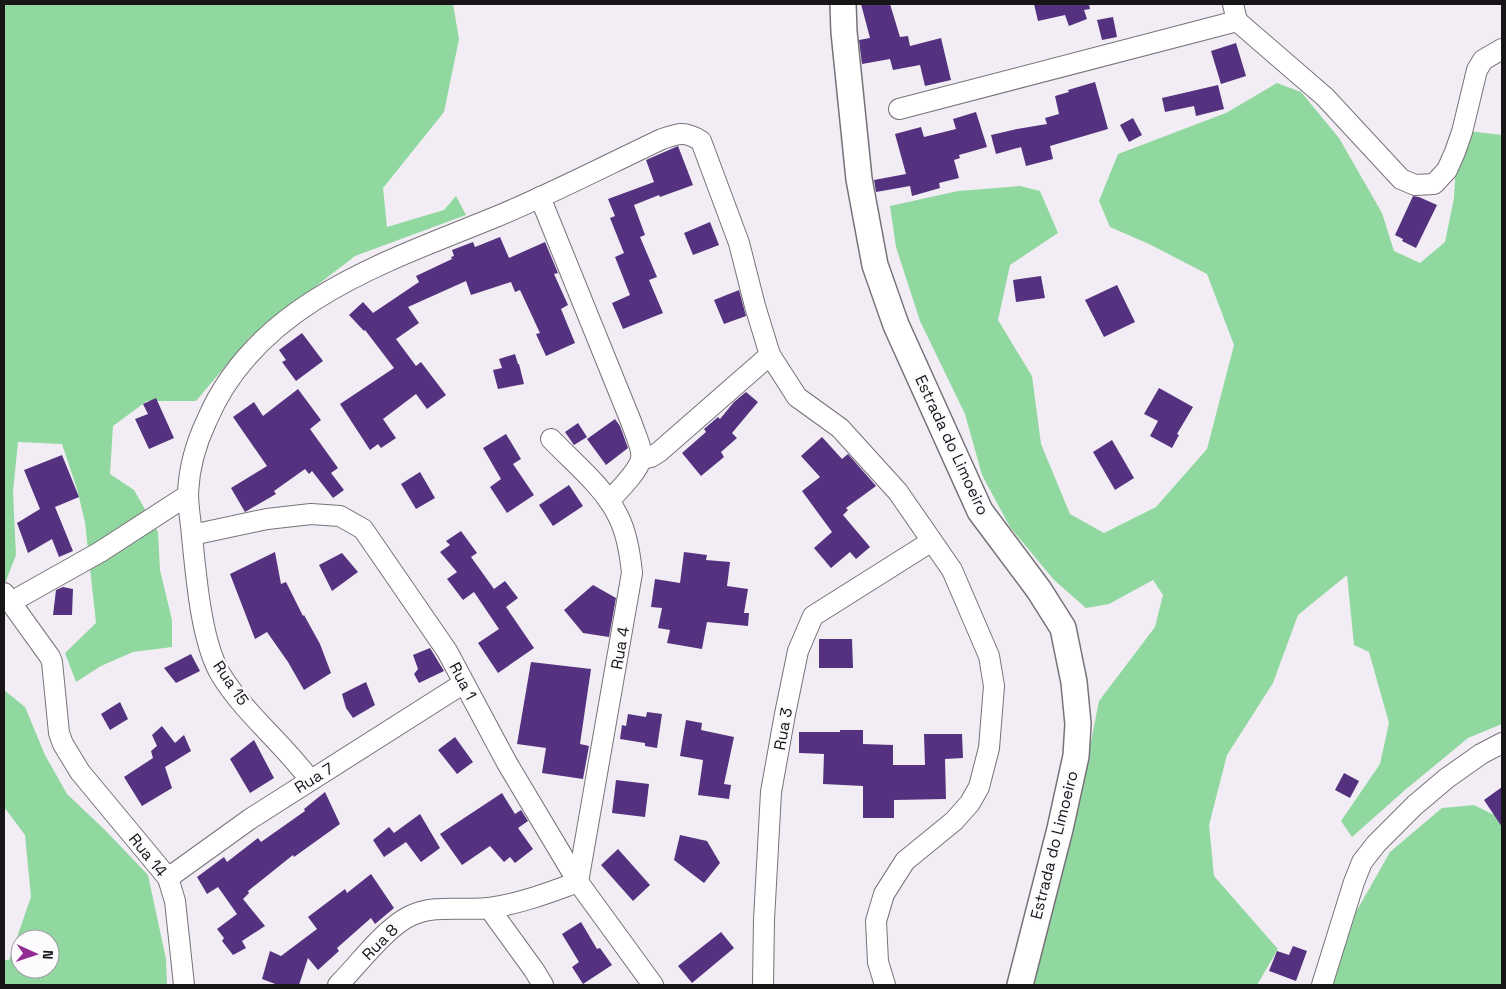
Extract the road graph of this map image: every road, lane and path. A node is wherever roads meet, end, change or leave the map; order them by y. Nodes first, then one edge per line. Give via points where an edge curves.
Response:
1 (843, 4) edge
2 (1235, 13) edge
3 (1502, 49) edge
4 (899, 109) dead end
5 (540, 197) junction
6 (770, 355) junction
7 (552, 439) dead end
8 (641, 459) junction
9 (188, 495) junction
10 (609, 501) junction
11 (192, 535) junction
12 (932, 541) junction
13 (7, 597) edge
14 (464, 683) junction
15 (1502, 743) edge
16 (310, 780) junction
17 (168, 878) junction
18 (578, 882) junction
19 (489, 908) junction
20 (184, 985) edge
21 (338, 985) edge
22 (543, 985) edge
23 (653, 985) edge
24 (763, 985) edge
25 (884, 985) edge
26 (1020, 985) edge
27 (1322, 985) edge

1 - 26 street, Estrada do Limoeiro via 859,178 875,265 896,325 980,510 1063,628 1074,682 1078,724 1076,756
2 - 3 street via 1325,97 1401,179 1415,185 1434,184 1447,170 1462,132 1477,70 1483,60
2 - 4 street
5 - 6 street, Rua 15 via 662,139 691,134 701,141 739,243
5 - 8 street via 632,424
5 - 9 street, Rua 15 via 360,274 314,300 268,334 237,367 214,402 197,443
6 - 8 street via 666,447 651,457
6 - 12 street, Rua 15 via 797,397 840,428 898,492
7 - 10 street, Rua 4
8 - 10 street
9 - 11 street, Rua 15
9 - 13 street via 100,552
10 - 18 street, Rua 4 via 626,535 632,573
11 - 14 street, Rua 1 via 267,519 311,514 340,516 363,528 447,651
11 - 16 street, Rua 15 via 202,611 213,658 221,675
12 - 24 street, Rua 3 via 812,616 798,651 771,792
12 - 25 street, Rua 15 via 952,570 989,656 994,686 989,748 979,787 970,803 954,821 905,861 884,894 876,921 878,962
13 - 17 street, Rua 14 via 52,662 63,744 80,772
14 - 16 street, Rua 7
14 - 18 street, Rua 1
15 - 27 street via 1447,778 1408,812 1362,862
16 - 17 street, Rua 7 via 250,818
17 - 20 street, Rua 14 via 175,901
18 - 19 street, Rua 8
18 - 23 street, Rua 1
19 - 21 street, Rua 8 via 434,909 408,916 394,926
19 - 22 street

